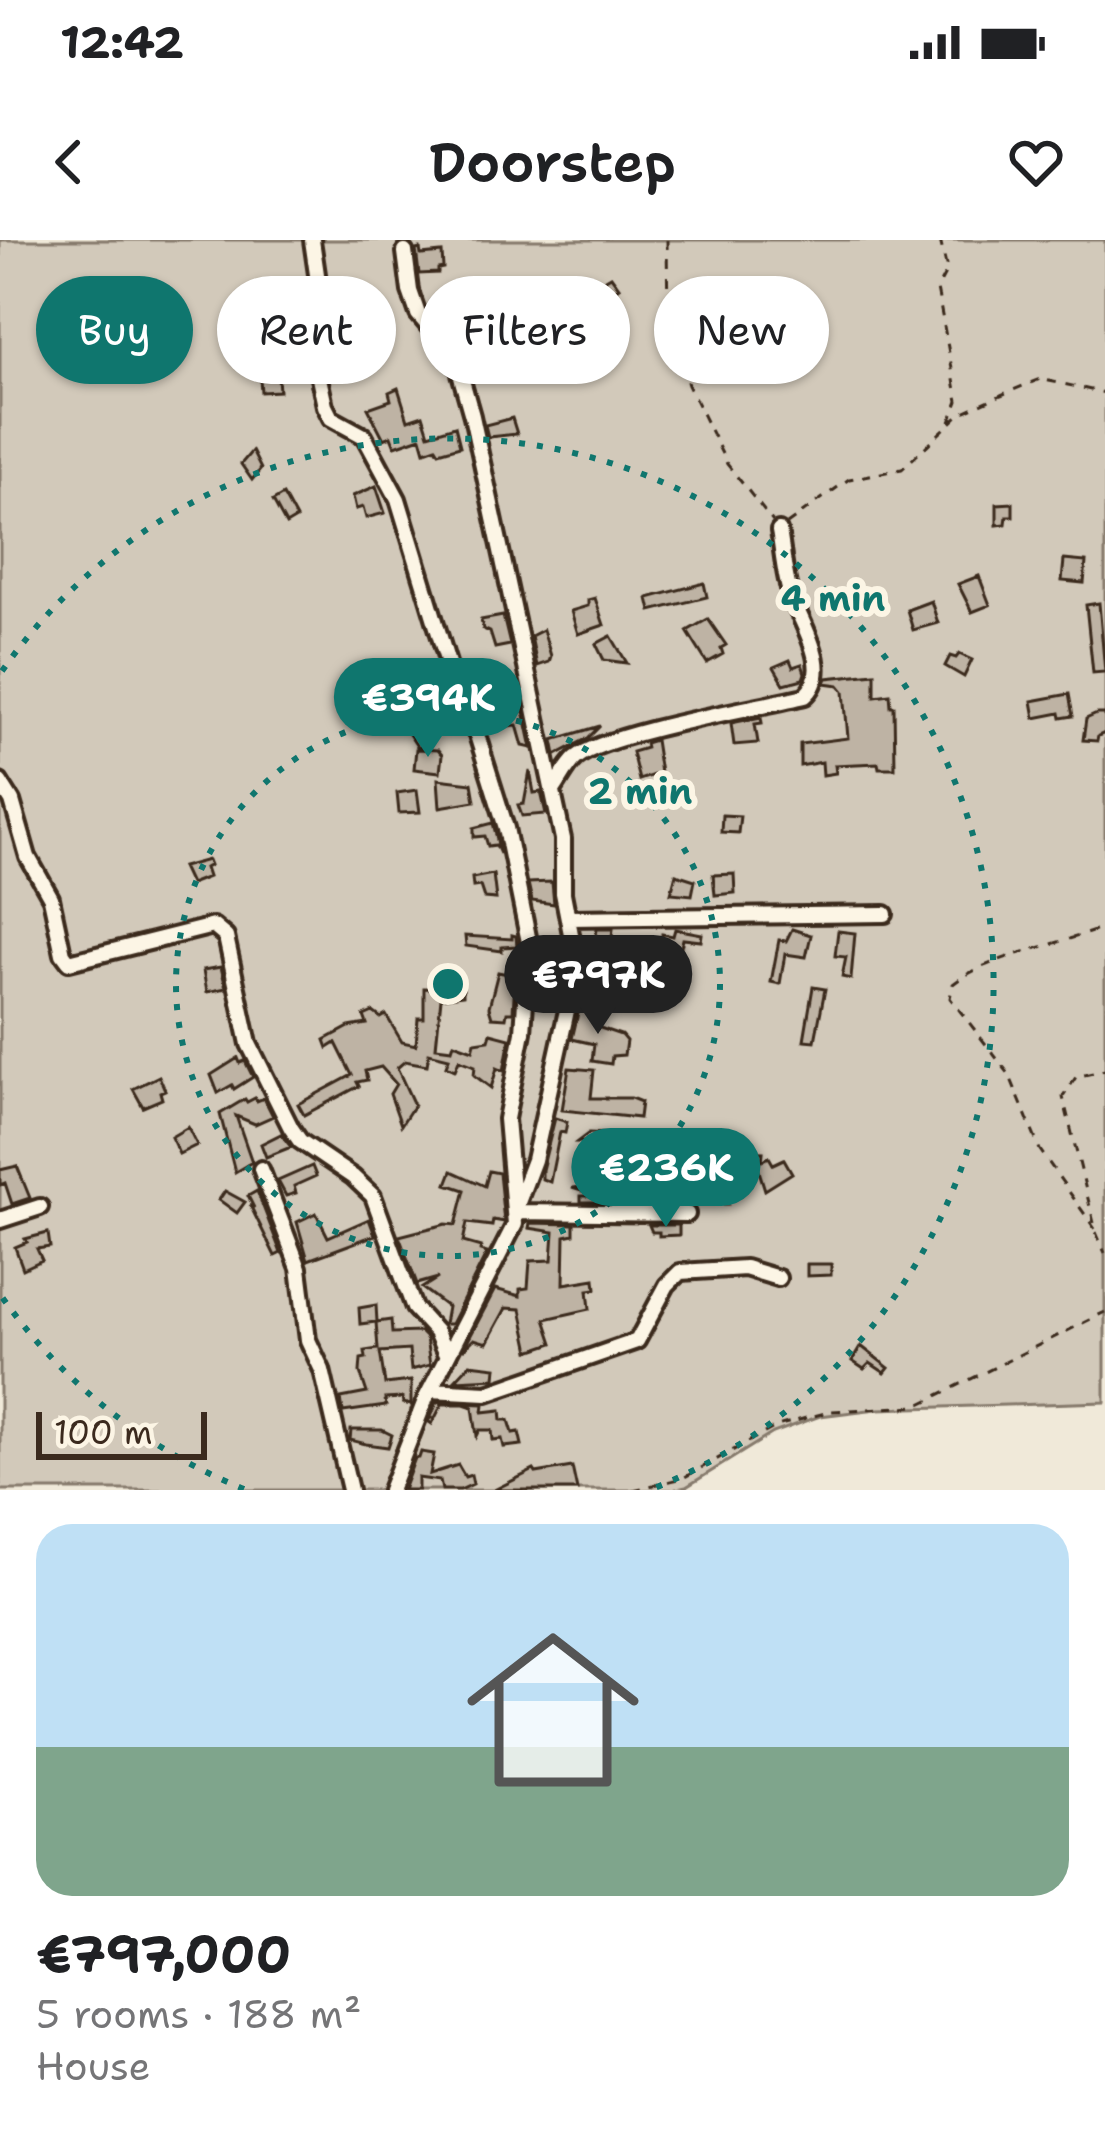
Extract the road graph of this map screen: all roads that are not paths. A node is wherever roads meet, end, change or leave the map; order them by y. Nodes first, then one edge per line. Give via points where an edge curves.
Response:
1 (312, 240) edge
2 (405, 252) dead end
3 (779, 531) road end
4 (0, 782) edge
5 (554, 789) junction
6 (885, 914) dead end
7 (570, 918) junction
8 (261, 1169) dead end
9 (40, 1207) dead end
10 (516, 1209) junction
11 (687, 1214) dead end
12 (0, 1220) edge
13 (778, 1278) dead end
14 (447, 1357) junction
15 (430, 1390) junction
16 (350, 1490) edge
17 (390, 1490) edge

1 - 10 street via 320,295 313,350 325,406 364,436 398,499 515,867 529,942 506,1119
2 - 5 street via 418,314 456,358
3 - 5 street via 818,677 813,690 579,755
4 - 14 street via 51,898 69,962 213,926 226,937 248,1044 291,1128 373,1196 414,1308
5 - 7 street
6 - 7 street
7 - 10 street via 577,965 570,1008
8 - 16 street via 299,1268 308,1340
9 - 12 street
10 - 11 street
10 - 14 street
13 - 15 street via 745,1268 680,1272 637,1341 487,1394
14 - 15 street
15 - 17 street

